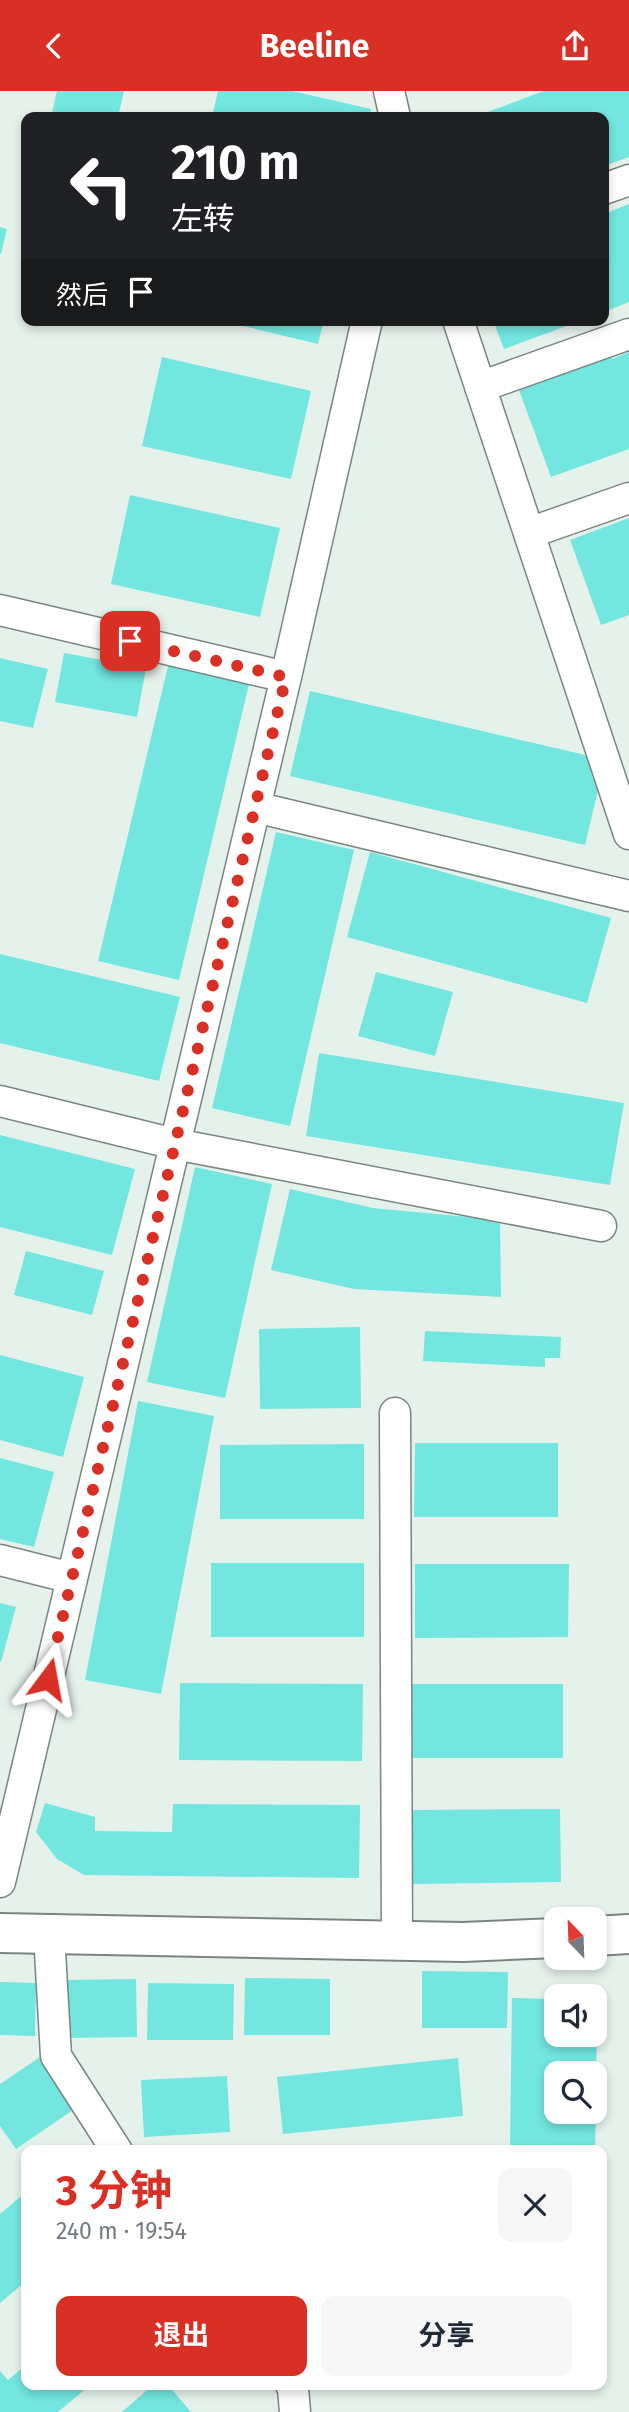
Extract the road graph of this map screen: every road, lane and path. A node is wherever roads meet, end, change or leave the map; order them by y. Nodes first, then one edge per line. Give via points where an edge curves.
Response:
1 (389, 91) edge
2 (394, 112) edge
3 (629, 180) edge
4 (609, 187) edge
5 (366, 326) edge
6 (460, 326) edge
7 (629, 334) edge
8 (480, 387) junction
9 (629, 498) edge
10 (529, 533) junction
11 (0, 610) edge
12 (286, 677) junction
13 (255, 807) junction
14 (629, 834) edge
15 (629, 896) edge
16 (0, 1101) edge
17 (175, 1144) junction
18 (601, 1226) dead end
19 (395, 1413) dead end
20 (0, 1560) edge
21 (72, 1578) junction
22 (0, 1882) edge
23 (0, 1933) edge
24 (48, 1934) junction
25 (629, 1934) edge
26 (607, 1935) edge
27 (544, 1939) edge
28 (397, 1941) junction
29 (113, 2145) edge
30 (293, 2390) edge
31 (295, 2412) edge

1 - 2 street
3 - 4 street
5 - 12 street
6 - 8 street
7 - 8 street
8 - 10 street
9 - 10 street
10 - 14 street
11 - 12 street
12 - 13 street
13 - 15 street
13 - 17 street
16 - 17 street
17 - 18 street
17 - 21 street
19 - 28 street
20 - 21 street
21 - 22 street
23 - 24 main road
24 - 28 main road
24 - 29 street via 56,2056
25 - 26 main road
27 - 28 main road
30 - 31 street

